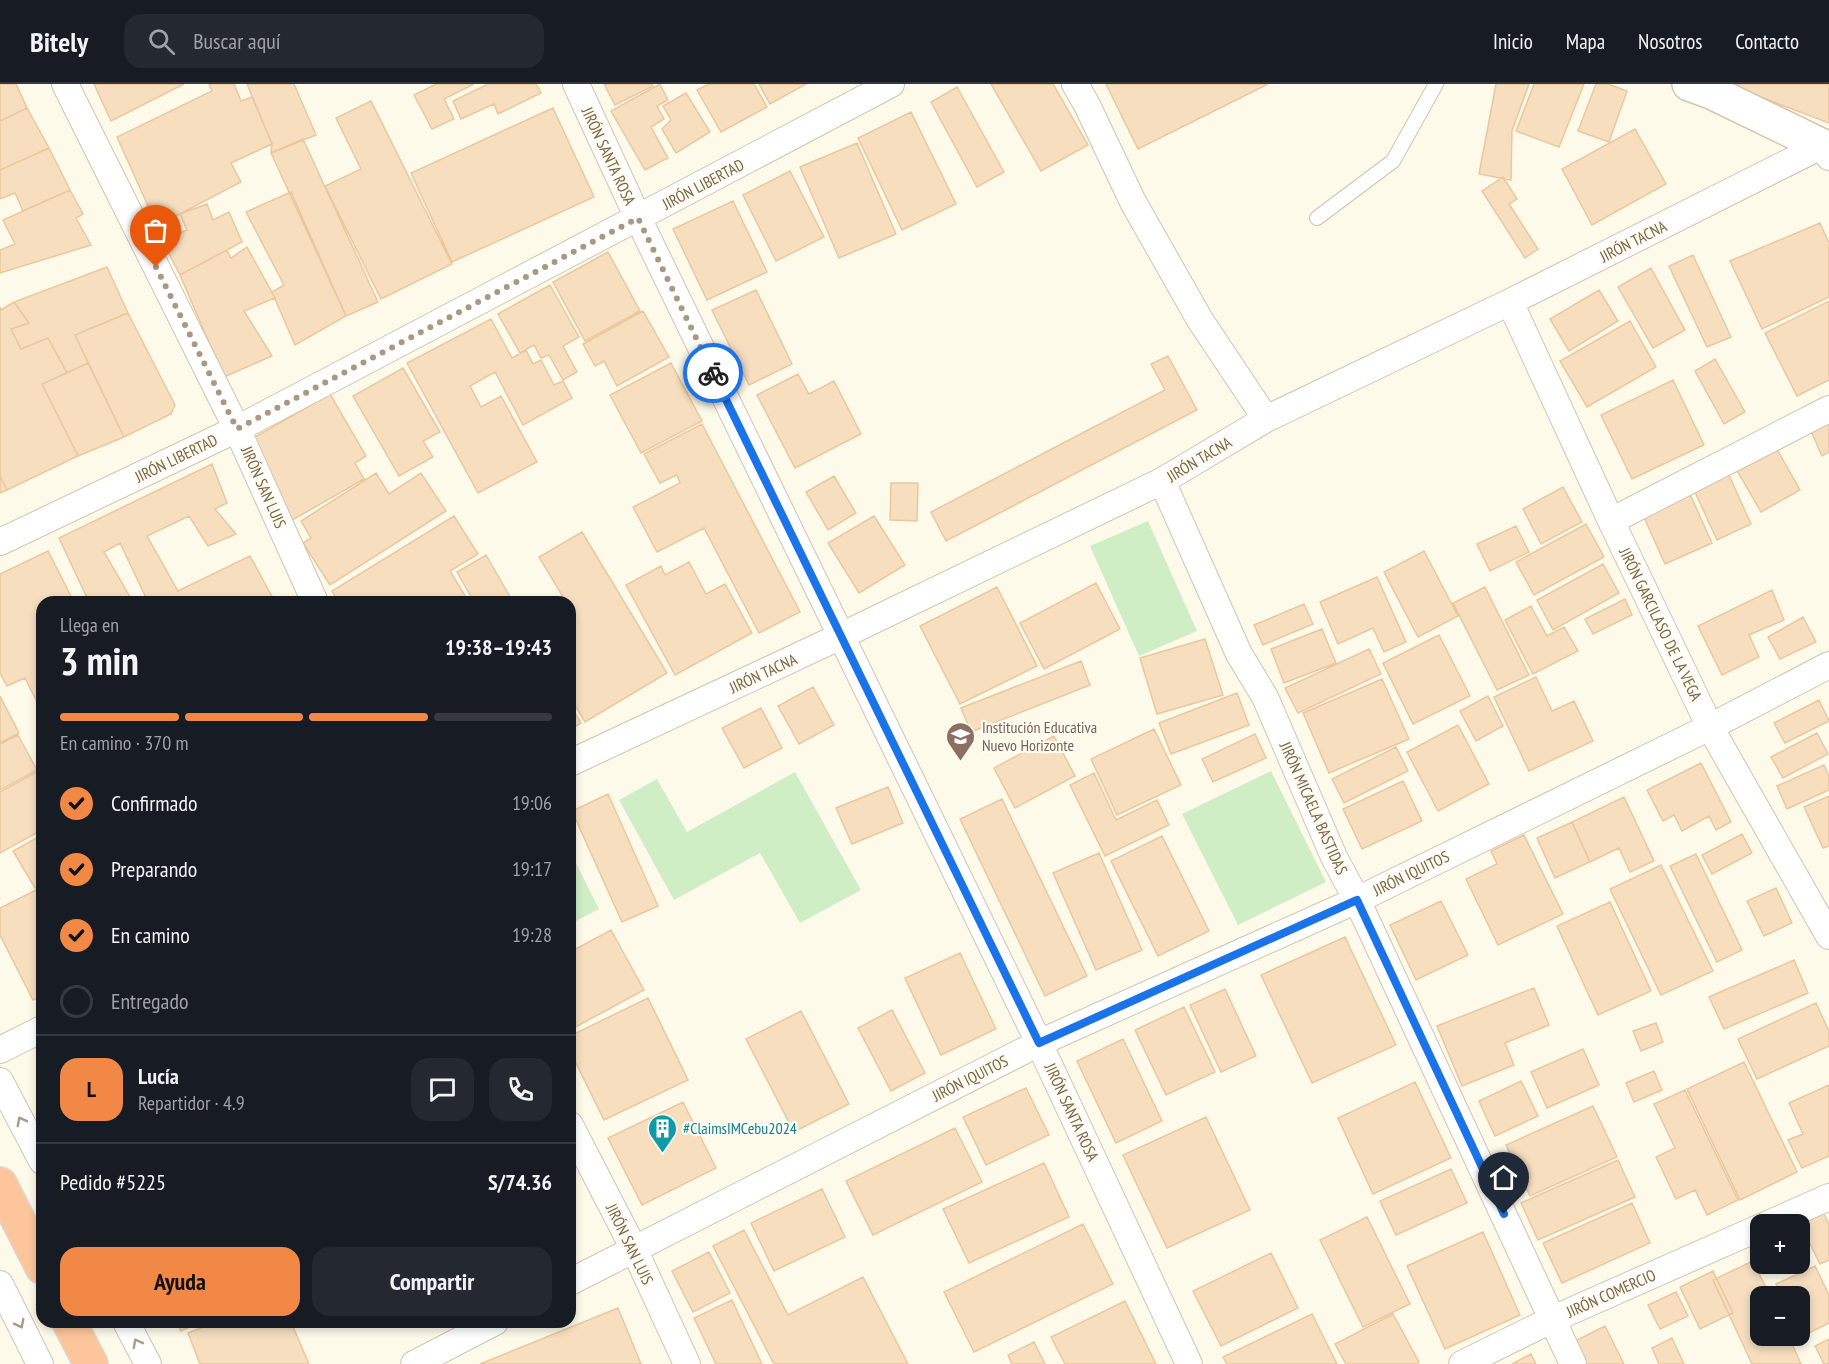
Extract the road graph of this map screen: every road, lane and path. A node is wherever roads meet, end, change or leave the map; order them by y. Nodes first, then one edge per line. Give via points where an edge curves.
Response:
1 (65, 84) edge
2 (576, 84) edge
3 (891, 84) edge
4 (1075, 84) edge
5 (1436, 84) edge
6 (1689, 84) edge
7 (1827, 151) edge
8 (638, 218) junction
9 (1317, 218) dead end
10 (1510, 302) junction
11 (1829, 409) edge
12 (1266, 419) junction
13 (237, 429) junction
14 (1162, 481) junction
15 (1611, 521) junction
16 (0, 542) edge
17 (312, 596) edge
18 (841, 636) junction
19 (1829, 665) edge
20 (1710, 727) junction
21 (576, 760) edge
22 (1357, 900) junction
23 (1829, 936) edge
24 (36, 1032) edge
25 (1039, 1043) junction
26 (0, 1050) edge
27 (0, 1081) edge
28 (576, 1137) edge
29 (36, 1150) edge
30 (0, 1184) edge
31 (1829, 1197) edge
32 (1791, 1214) edge
33 (1750, 1232) edge
34 (634, 1248) junction
35 (36, 1255) edge
36 (576, 1279) edge
37 (0, 1284) edge
38 (1553, 1319) junction
39 (72, 1328) edge
40 (129, 1328) edge
41 (483, 1328) edge
42 (40, 1364) edge
43 (91, 1364) edge
44 (148, 1364) edge
45 (414, 1364) edge
46 (687, 1364) edge
47 (1189, 1364) edge
48 (1462, 1364) edge
49 (1573, 1364) edge

1 - 13 street, JIRÓN SAN LUIS
2 - 8 street, JIRÓN SANTA ROSA
3 - 8 street, JIRÓN LIBERTAD
4 - 12 street via 1133,202 1200,320
5 - 9 lane via 1393,160
6 - 7 main road
7 - 10 street, JIRÓN TACNA
8 - 13 street, JIRÓN LIBERTAD
8 - 18 street, JIRÓN SANTA ROSA
10 - 12 street, JIRÓN TACNA
10 - 15 street, JIRÓN GARCILASO DE LA VEGA
11 - 15 street
12 - 14 street, JIRÓN TACNA
13 - 16 street, JIRÓN LIBERTAD
13 - 17 street, JIRÓN SAN LUIS
14 - 18 street, JIRÓN TACNA
14 - 22 street, JIRÓN MICAELA BASTIDAS via 1239,654 1265,697 1334,857
15 - 20 street, JIRÓN GARCILASO DE LA VEGA
18 - 21 street, JIRÓN TACNA
18 - 25 street, JIRÓN SANTA ROSA
19 - 20 street, JIRÓN IQUITOS
20 - 22 street, JIRÓN IQUITOS
20 - 23 street, JIRÓN GARCILASO DE LA VEGA
22 - 25 street, JIRÓN IQUITOS
22 - 38 street, JIRÓN MICAELA BASTIDAS
24 - 26 street
25 - 34 street, JIRÓN IQUITOS
25 - 47 street, JIRÓN SANTA ROSA
29 -> 27 street
28 - 34 street, JIRÓN SAN LUIS
30 - 35 highway
31 - 32 street
33 - 38 street, JIRÓN COMERCIO
34 - 36 street, JIRÓN IQUITOS
34 - 46 street, JIRÓN SAN LUIS
37 -> 42 street
38 - 48 street, JIRÓN COMERCIO
38 - 49 street, JIRÓN MICAELA BASTIDAS
39 - 43 highway
44 -> 40 street
41 - 45 street

